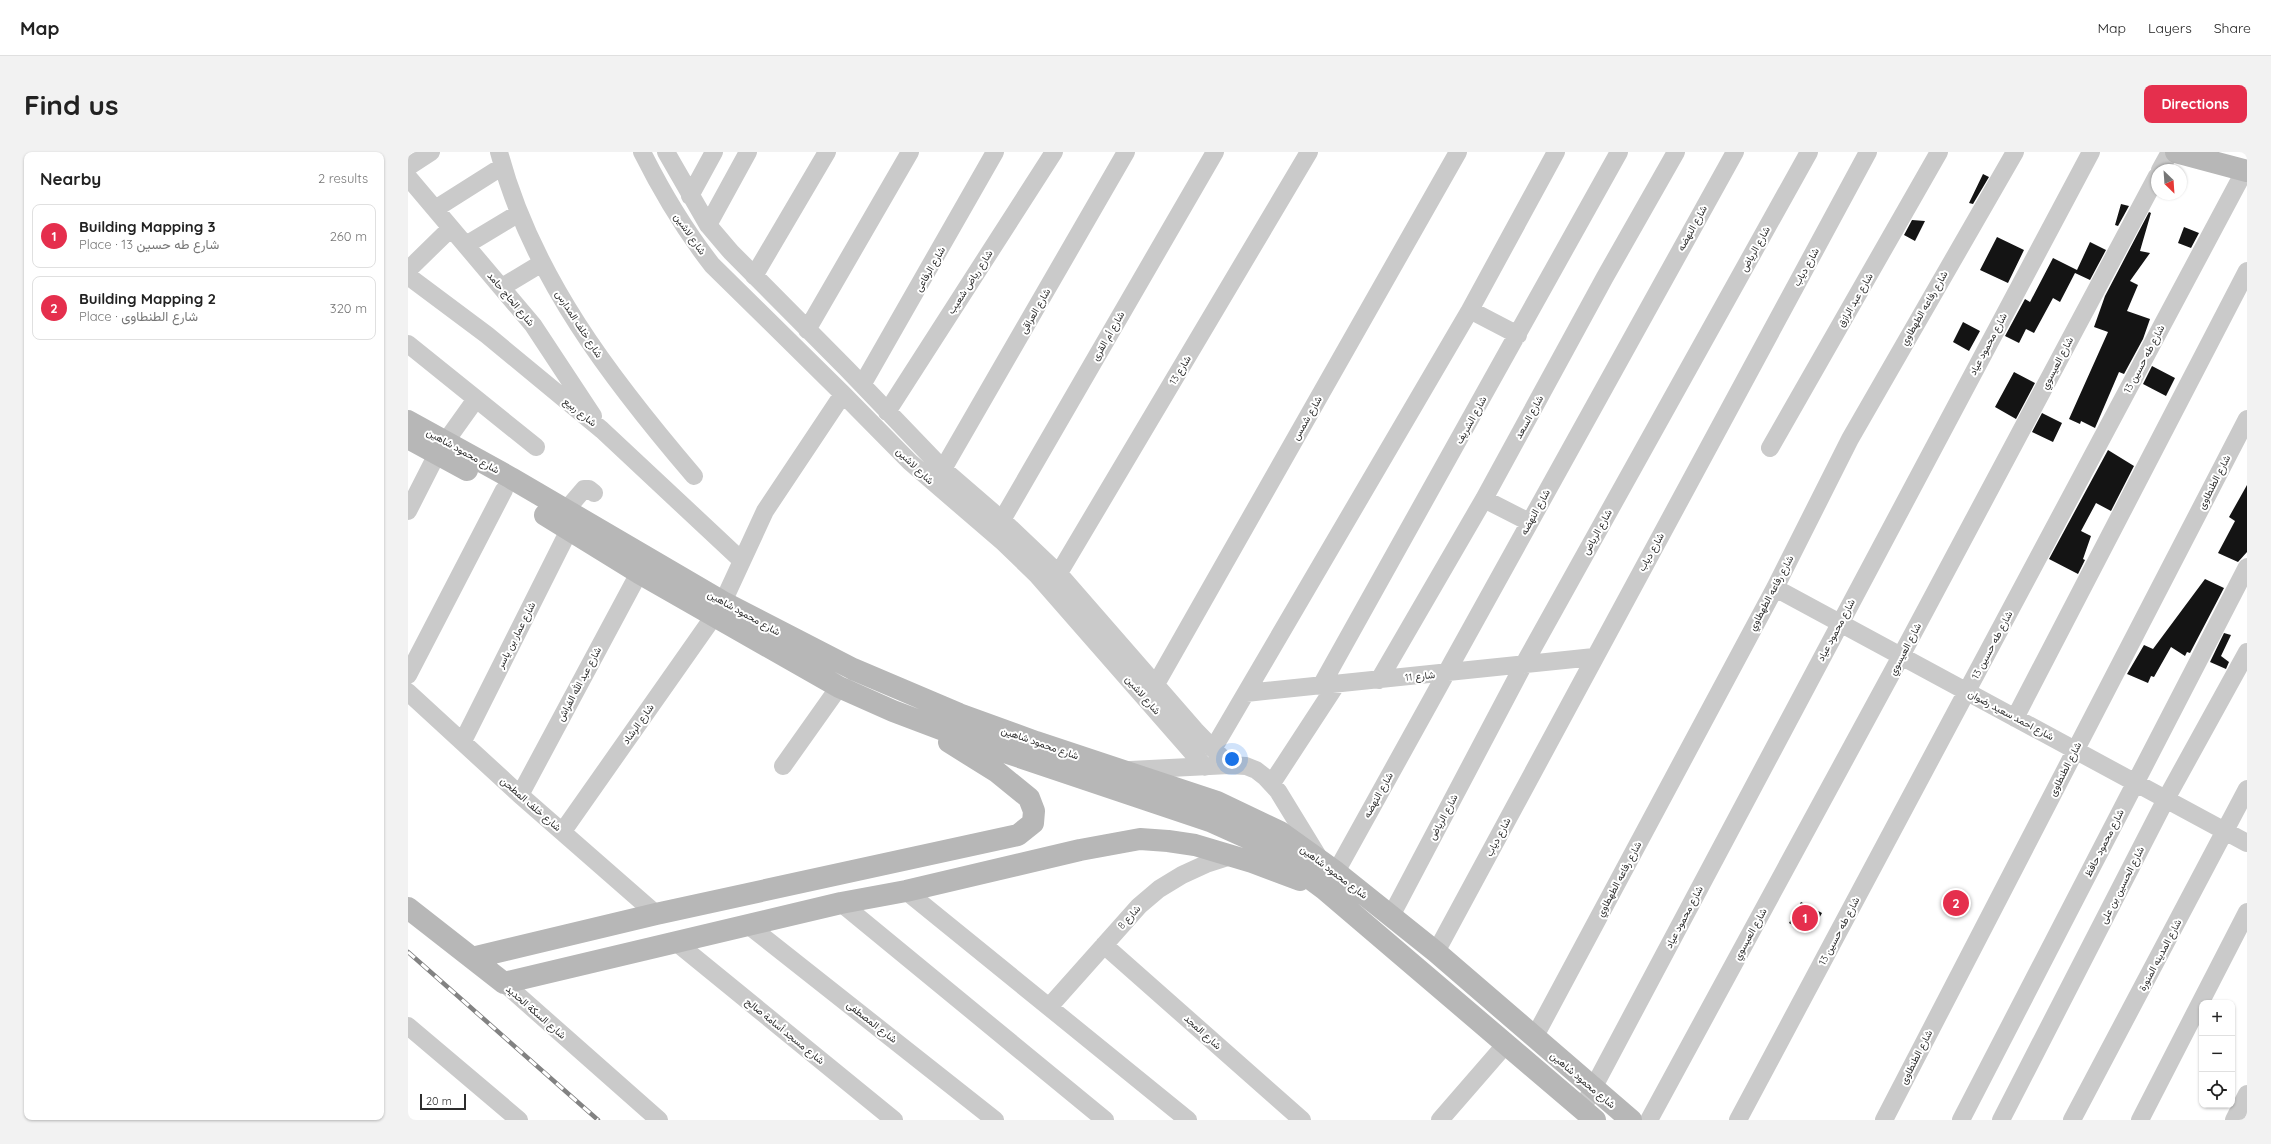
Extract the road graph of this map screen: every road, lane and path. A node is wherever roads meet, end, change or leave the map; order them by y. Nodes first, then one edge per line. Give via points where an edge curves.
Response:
1 (431, 152) edge
2 (642, 152) edge
3 (666, 152) edge
4 (714, 152) edge
5 (748, 152) edge
6 (827, 152) edge
7 (910, 152) edge
8 (995, 152) edge
9 (1054, 152) edge
10 (1126, 152) edge
11 (1215, 152) edge
12 (1309, 152) edge
13 (1458, 152) edge
14 (1556, 152) edge
15 (1619, 152) edge
16 (1676, 152) edge
17 (1734, 152) edge
18 (1809, 152) edge
19 (1868, 152) edge
20 (1940, 152) edge
21 (2015, 152) edge
22 (2090, 152) edge
23 (2170, 152) edge
24 (2176, 152) edge
25 (501, 159) edge
26 (2163, 164) edge
27 (2246, 170) edge
28 (408, 176) edge
29 (2151, 187) edge
30 (686, 190) junction
31 (663, 194) junction
32 (435, 209) junction
33 (519, 213) junction
34 (708, 225) junction
35 (451, 228) junction
36 (466, 245) junction
37 (542, 263) junction
38 (408, 270) edge
39 (2247, 271) edge
40 (408, 276) edge
41 (754, 276) junction
42 (502, 287) junction
43 (1470, 310) junction
44 (807, 330) junction
45 (1518, 335) junction
46 (408, 344) edge
47 (862, 385) junction
48 (843, 394) junction
49 (476, 399) junction
50 (887, 412) junction
51 (2247, 419) edge
52 (408, 421) edge
53 (602, 430) junction
54 (906, 432) junction
55 (408, 438) edge
56 (893, 445) junction
57 (441, 447) junction
58 (536, 447) dead end
59 (1770, 448) dead end
60 (943, 469) junction
61 (694, 476) dead end
62 (504, 490) junction
63 (594, 493) dead end
64 (1484, 499) junction
65 (408, 511) edge
66 (568, 520) junction
67 (1002, 520) junction
68 (1529, 522) junction
69 (742, 560) junction
70 (2247, 567) edge
71 (639, 573) junction
72 (1055, 581) junction
73 (1775, 588) junction
74 (719, 609) junction
75 (1840, 623) junction
76 (2247, 652) edge
77 (1901, 656) junction
78 (1594, 657) junction
79 (1524, 664) junction
80 (1446, 673) junction
81 (408, 675) edge
82 (1380, 680) junction
83 (1156, 684) junction
84 (839, 686) junction
85 (1328, 686) junction
86 (408, 692) edge
87 (1968, 692) junction
88 (1246, 693) junction
89 (2015, 718) junction
90 (920, 722) junction
91 (1189, 735) junction
92 (463, 741) junction
93 (1213, 749) junction
94 (2075, 750) junction
95 (1229, 765) junction
96 (783, 766) dead end
97 (1205, 767) junction
98 (1121, 770) junction
99 (2135, 782) junction
100 (1272, 783) junction
101 (2247, 789) edge
102 (520, 795) junction
103 (2166, 799) junction
104 (562, 831) junction
105 (2226, 832) junction
106 (2247, 843) edge
107 (1231, 856) junction
108 (1328, 866) junction
109 (1324, 889) junction
110 (906, 891) junction
111 (841, 903) junction
112 (408, 908) edge
113 (2247, 912) edge
114 (656, 914) junction
115 (1391, 916) junction
116 (748, 925) junction
117 (677, 943) junction
118 (1104, 945) junction
119 (1436, 952) junction
120 (472, 958) junction
121 (504, 983) junction
122 (1049, 1007) junction
123 (408, 1026) edge
124 (1534, 1038) junction
125 (1506, 1044) junction
126 (1594, 1088) junction
127 (2247, 1094) edge
128 (1588, 1115) edge
129 (519, 1120) edge
130 (659, 1120) edge
131 (894, 1120) edge
132 (995, 1120) edge
133 (1105, 1120) edge
134 (1188, 1120) edge
135 (1302, 1120) edge
136 (1440, 1120) edge
137 (1632, 1120) edge
138 (1649, 1120) edge
139 (1738, 1120) edge
140 (1884, 1120) edge
141 (1962, 1120) edge
142 (2001, 1120) edge
143 (2072, 1120) edge
144 (2140, 1120) edge
145 (2234, 1120) edge

1 - 28 street
2 - 31 street, شارع لاشين
3 - 30 street, شارع لاشين
4 - 30 street
5 - 34 street
6 - 41 street
7 - 44 street
8 - 47 street, شارع الرفاعى
9 - 50 street, شارع رياض شعيب
10 - 60 street, شارع العراقى
11 - 67 street, شارع أم القرى
12 - 72 street, شارع 13
13 - 83 street, شارع شمس
14 - 43 street
15 - 45 street, شارع الشريف
16 - 64 street, شارع السعد
17 - 68 street, شارع النهضه
18 - 79 street, شارع الرياض
19 - 78 street, شارع دياب
20 - 59 street, شارع عبد الرازق
21 - 73 street, شارع رفاعه الطهطاوي via 1890,366
22 - 75 street, شارع محمود عياد
23 - 26 street
24 - 27 main road
25 - 32 street
25 - 33 street, شارع خلف المدارس
27 - 87 street, شارع طه حسين 13
28 - 32 street, شارع الحاج حامد
29 - 77 street, شارع العيسوي
30 - 31 street
30 - 34 street, شارع لاشين
31 - 48 street, شارع لاشين via 712,265
32 - 35 street, شارع الحاج حامد
33 - 36 street
33 - 37 street, شارع خلف المدارس
34 - 41 street, شارع لاشين
35 - 36 street, شارع الحاج حامد
35 - 38 street
36 - 42 street, شارع الحاج حامد
37 - 42 street
37 - 61 street, شارع خلف المدارس via 585,336 622,390
39 - 89 street
40 - 53 street, شارع ربيع via 487,335
41 - 44 street, شارع لاشين
42 - 53 street, شارع الحاج حامد via 544,339
43 - 45 street
43 - 88 street
44 - 47 street, شارع لاشين
45 - 85 street, شارع الشريف
46 - 49 street
47 - 50 street, شارع لاشين
48 - 56 street, شارع لاشين
48 - 69 street, شارع الرشاد via 779,488 752,535
49 - 57 street
49 - 58 street
50 - 54 street, شارع لاشين
51 - 94 street, شارع الطنطاوى
52 - 57 main road, شارع محمود شاهين
53 - 69 street, شارع ربيع
54 - 56 street
54 - 60 street, شارع لاشين
55 - 57 main road, شارع محمود شاهين
56 - 72 street, شارع لاشين via 936,487 1022,559
57 - 62 main road, شارع محمود شاهين
57 - 65 street
57 - 66 main road, شارع محمود شاهين
60 - 67 street, شارع لاشين
62 - 66 main road, شارع محمود شاهين
62 - 81 street
63 - 66 street, شارع عمار بن ياسر via 584,489
64 - 68 street
64 - 82 street, شارع السعد
66 - 71 main road, شارع محمود شاهين
66 - 74 main road, شارع محمود شاهين
66 - 92 street, شارع عمار بن ياسر
67 - 72 street, شارع لاشين
68 - 80 street, شارع النهضه
69 - 74 street, شارع الرشاد
70 - 99 street, شارع محمود حافظ
71 - 74 main road, شارع محمود شاهين
71 - 102 street, شارع عبد الله الفراش
72 - 83 street, شارع لاشين
72 - 91 street, شارع لاشين
73 - 75 street, شارع احمد سعيد رضوان
73 - 124 street, شارع رفاعه الطهطاوي
74 - 84 main road, شارع محمود شاهين
74 - 98 main road, شارع محمود شاهين via 788,637 884,683 1036,742
74 - 104 street, شارع الرشاد
75 - 77 street, شارع احمد سعيد رضوان
75 - 126 street, شارع محمود عياد
76 - 103 street, شارع الحسين بن على
77 - 87 street, شارع احمد سعيد رضوان
77 - 138 street, شارع العيسوي
78 - 79 street, شارع 11
78 - 119 street, شارع دياب
79 - 80 street, شارع 11
79 - 115 street, شارع الرياض
80 - 82 street, شارع 11
80 - 108 street, شارع النهضه
82 - 85 street, شارع 11
83 - 91 street, شارع لاشين
84 - 90 main road, شارع محمود شاهين
84 - 96 street
85 - 88 street, شارع 11
85 - 100 street, شارع الشريف
86 - 92 street, شارع خلف المطحن
87 - 89 street, شارع احمد سعيد رضوان
87 - 139 street, شارع طه حسين 13
88 - 93 street
89 - 94 street, شارع احمد سعيد رضوان
90 - 109 main road, شارع محمود شاهين via 1210,821 1259,843
90 - 114 main road via 997,772 1029,798 1034,811 1033,823 1018,835
91 - 93 street, شارع لاشين
91 - 97 street, شارع لاشين
92 - 102 street, شارع خلف المطحن
93 - 95 street, شارع لاشين
94 - 99 street, شارع احمد سعيد رضوان
94 - 140 street, شارع الطنطاوى
95 - 97 street
95 - 100 street via 1246,766 1256,770
97 - 98 street
98 - 108 main road, شارع محمود شاهين via 1197,794 1243,813 1280,832
99 - 103 street, شارع احمد سعيد رضوان
99 - 141 street, شارع محمود حافظ
100 - 108 street
101 - 105 street, شارع المدينه المنورة
102 - 104 street, شارع خلف المطحن
103 - 105 street, شارع احمد سعيد رضوان
103 - 142 street, شارع الحسين بن على
104 - 114 street, شارع خلف المطحن
105 - 106 street, شارع احمد سعيد رضوان
105 - 143 street, شارع المدينه المنورة
107 - 109 main road
107 - 110 main road via 1195,845 1140,839 1080,850
107 - 118 street, شارع 8 via 1200,867 1159,889 1139,906
108 - 115 main road, شارع محمود شاهين
109 - 125 main road, شارع محمود شاهين
110 - 111 main road
110 - 122 street
111 - 116 main road
111 - 133 street
112 - 120 main road, شارع السكة الحديد
113 - 144 street
114 - 120 main road
115 - 119 main road, شارع محمود شاهين
116 - 117 main road
116 - 132 street, شارع المصطفى
117 - 121 main road
117 - 131 street, شارع مسجد أسامة صالح
118 - 122 street, شارع 8
118 - 135 street, شارع المجد
119 - 124 main road, شارع محمود شاهين
120 - 121 main road, شارع السكة الحديد
121 - 130 street, شارع السكة الحديد
122 - 134 street
123 - 129 street
124 - 126 main road, شارع محمود شاهين
125 - 128 main road, شارع محمود شاهين
125 - 136 street
126 - 128 street, شارع محمود عياد
126 - 137 main road, شارع محمود شاهين
127 - 145 street

